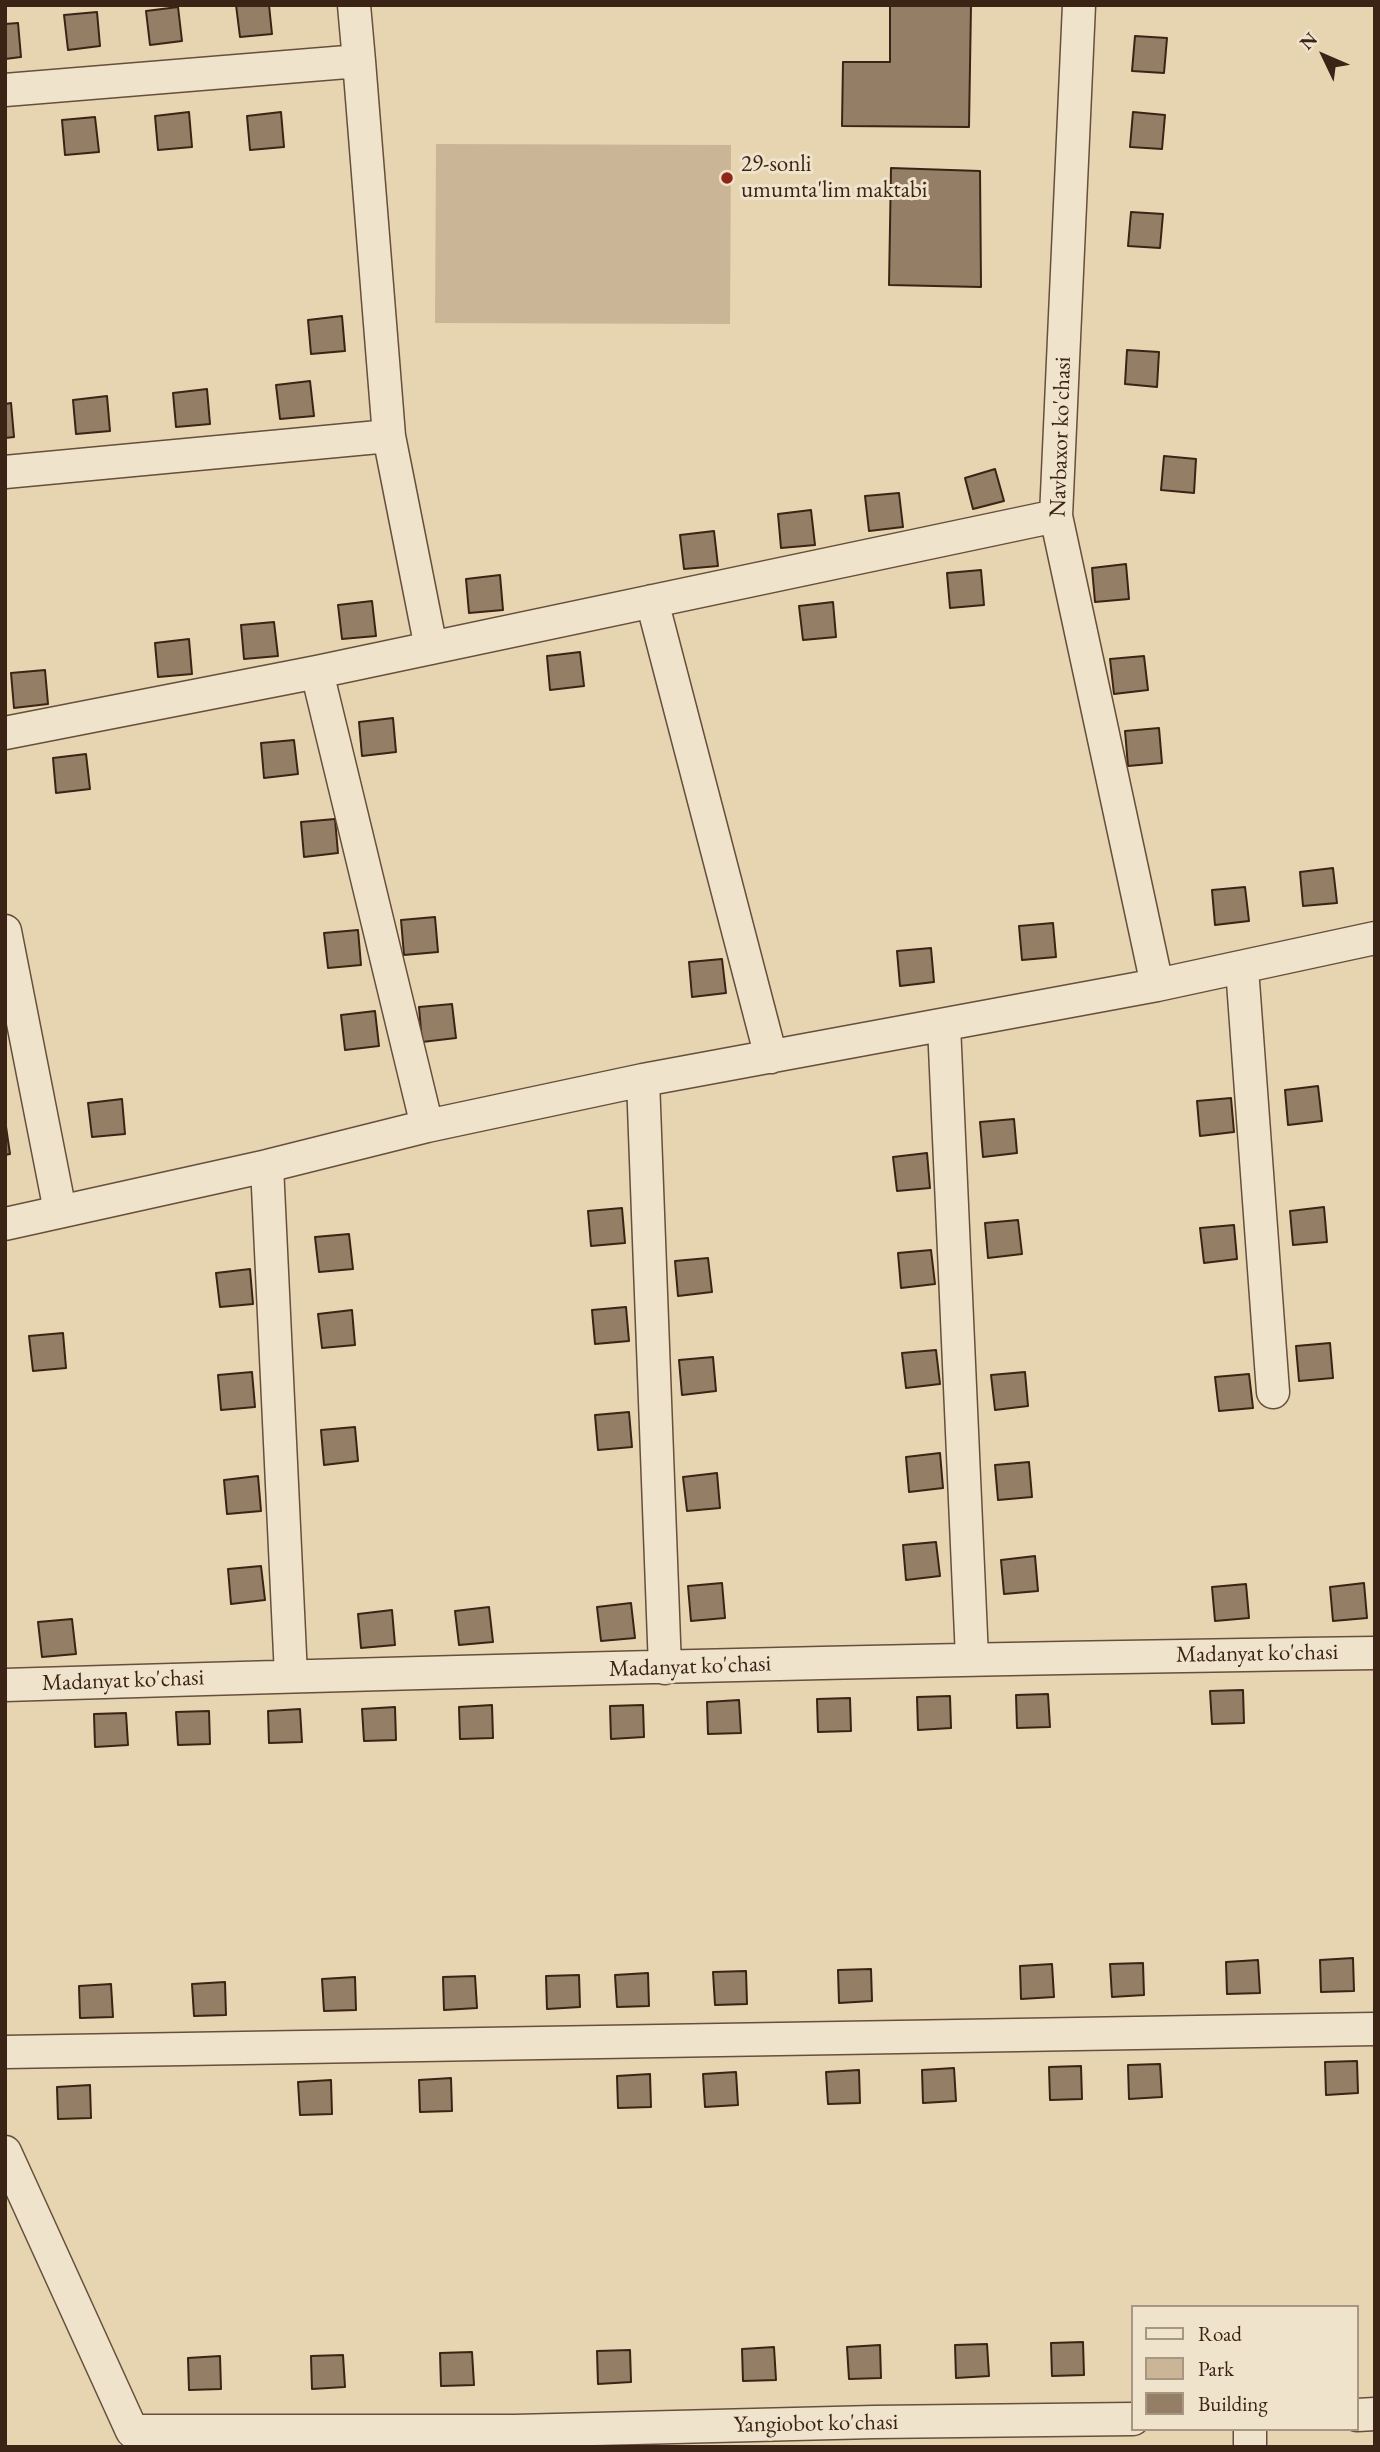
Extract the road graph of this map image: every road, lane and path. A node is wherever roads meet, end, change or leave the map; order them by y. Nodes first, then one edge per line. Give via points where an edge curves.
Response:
1 (354, 5) edge
2 (1079, 5) edge
3 (359, 61) junction
4 (5, 90) edge
5 (389, 436) junction
6 (5, 472) edge
7 (1056, 516) junction
8 (652, 601) junction
9 (431, 648) junction
10 (317, 672) junction
11 (5, 733) edge
12 (5, 931) edge
13 (1375, 938) edge
14 (1242, 968) junction
15 (1157, 985) junction
16 (944, 1024) junction
17 (771, 1057) junction
18 (643, 1080) junction
19 (427, 1126) junction
20 (267, 1167) junction
21 (60, 1212) junction
22 (5, 1224) edge
23 (1273, 1392) dead end
24 (1375, 1653) edge
25 (972, 1658) junction
26 (665, 1668) junction
27 (291, 1676) junction
28 (5, 1685) edge
29 (1375, 2029) edge
30 (5, 2052) edge
31 (5, 2152) edge
32 (1132, 2419) edge
33 (874, 2434) edge
34 (515, 2439) edge

1 - 3 street
2 - 7 street, Navbaxor ko'chasi
3 - 4 street
3 - 5 street
5 - 6 street
5 - 9 street
7 - 8 street
7 - 15 street, Navbaxor ko'chasi
8 - 9 street
8 - 17 street
9 - 10 street
10 - 11 street
10 - 19 street
12 - 21 street
13 - 14 street
14 - 15 street
14 - 23 street
15 - 16 street
16 - 17 street
16 - 25 street
17 - 18 street
18 - 19 street
18 - 26 street
19 - 20 street
20 - 21 street
20 - 27 street
21 - 22 street
24 - 25 street, Madanyat ko'chasi
25 - 26 street, Madanyat ko'chasi
26 - 27 street, Madanyat ko'chasi
27 - 28 street, Madanyat ko'chasi
29 - 30 street
31 - 34 street, Yangiobot ko'chasi via 132,2431
32 - 33 street, Yangiobot ko'chasi
33 - 34 street, Yangiobot ko'chasi

